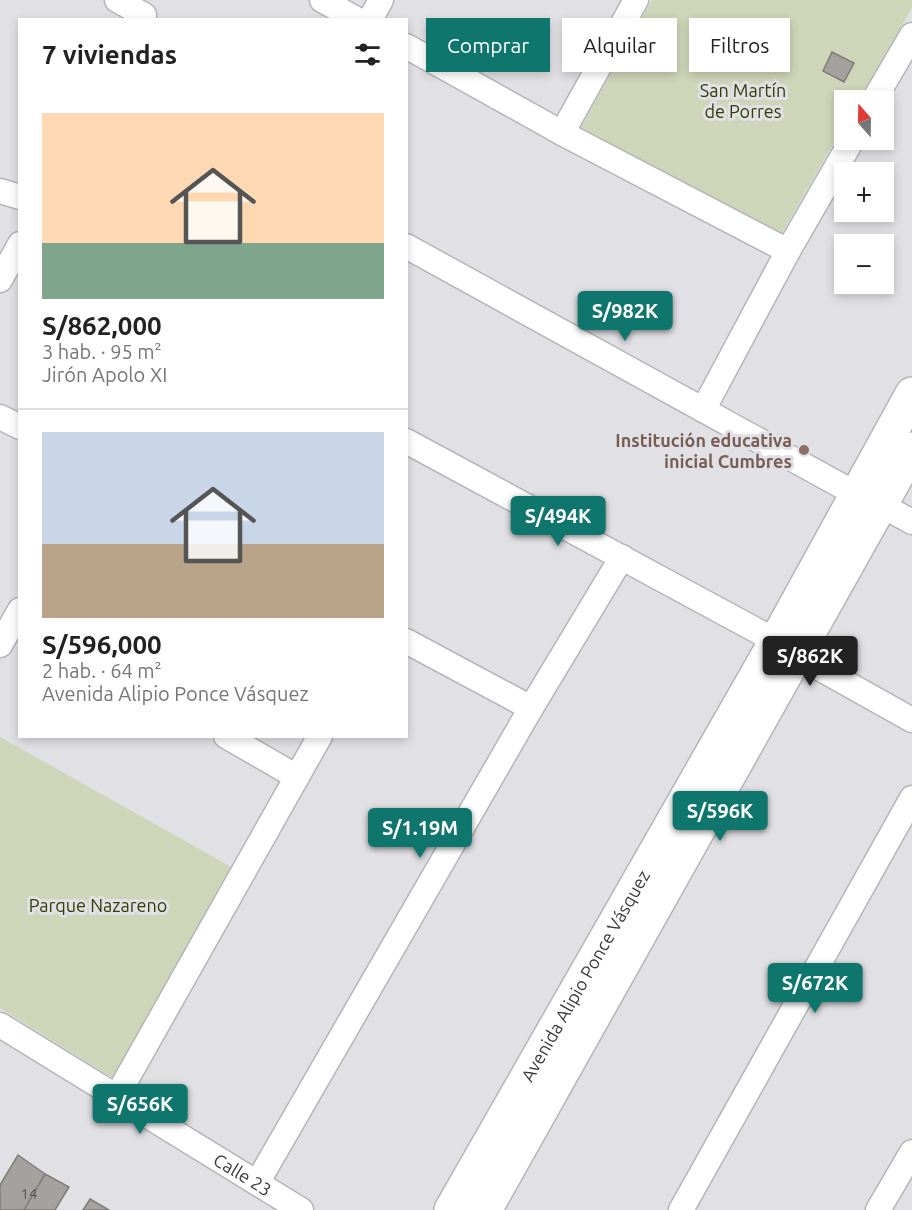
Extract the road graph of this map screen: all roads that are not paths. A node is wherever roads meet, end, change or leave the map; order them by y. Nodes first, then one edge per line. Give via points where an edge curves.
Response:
1 (117, 0) edge
2 (381, 0) edge
3 (636, 0) edge
4 (146, 12) edge
5 (371, 18) edge
6 (912, 34) edge
7 (408, 47) edge
8 (880, 90) edge
9 (562, 133) junction
10 (846, 150) edge
11 (0, 191) edge
12 (18, 196) edge
13 (408, 247) edge
14 (18, 248) edge
15 (788, 251) junction
16 (0, 280) edge
17 (912, 394) edge
18 (703, 410) junction
19 (0, 417) edge
20 (18, 426) edge
21 (408, 442) edge
22 (912, 449) edge
23 (868, 499) junction
24 (912, 522) edge
25 (622, 558) junction
26 (18, 616) edge
27 (408, 642) edge
28 (0, 645) edge
29 (786, 648) junction
30 (531, 708) junction
31 (912, 720) edge
32 (229, 738) edge
33 (319, 738) edge
34 (297, 777) junction
35 (912, 798) edge
36 (0, 1024) edge
37 (117, 1096) junction
38 (911, 1155) edge
39 (257, 1183) junction
40 (301, 1210) edge
41 (451, 1210) edge
42 (485, 1210) edge
43 (681, 1210) edge
44 (878, 1210) edge

1 - 4 street
2 - 5 street
3 - 9 street
6 - 8 street
7 - 9 street
9 - 15 street
10 - 15 street
11 - 12 street
13 - 18 street
14 - 16 street
15 - 18 street
17 - 23 street, Avenida Alipio Ponce Vásquez
18 - 23 street
19 - 20 street
21 - 25 street
22 - 23 street, Avenida Alipio Ponce Vásquez
23 - 24 street
23 - 29 street, Avenida Alipio Ponce Vásquez
25 - 29 street
25 - 30 street
26 - 28 street
27 - 30 street
29 - 31 street
29 - 41 street, Avenida Alipio Ponce Vásquez
29 - 42 street, Avenida Alipio Ponce Vásquez
30 - 39 street
32 - 34 street
33 - 34 street
34 - 37 street
35 - 43 street
36 - 37 street, Calle 23
37 - 39 street, Calle 23
38 - 44 street
39 - 40 street, Calle 23

